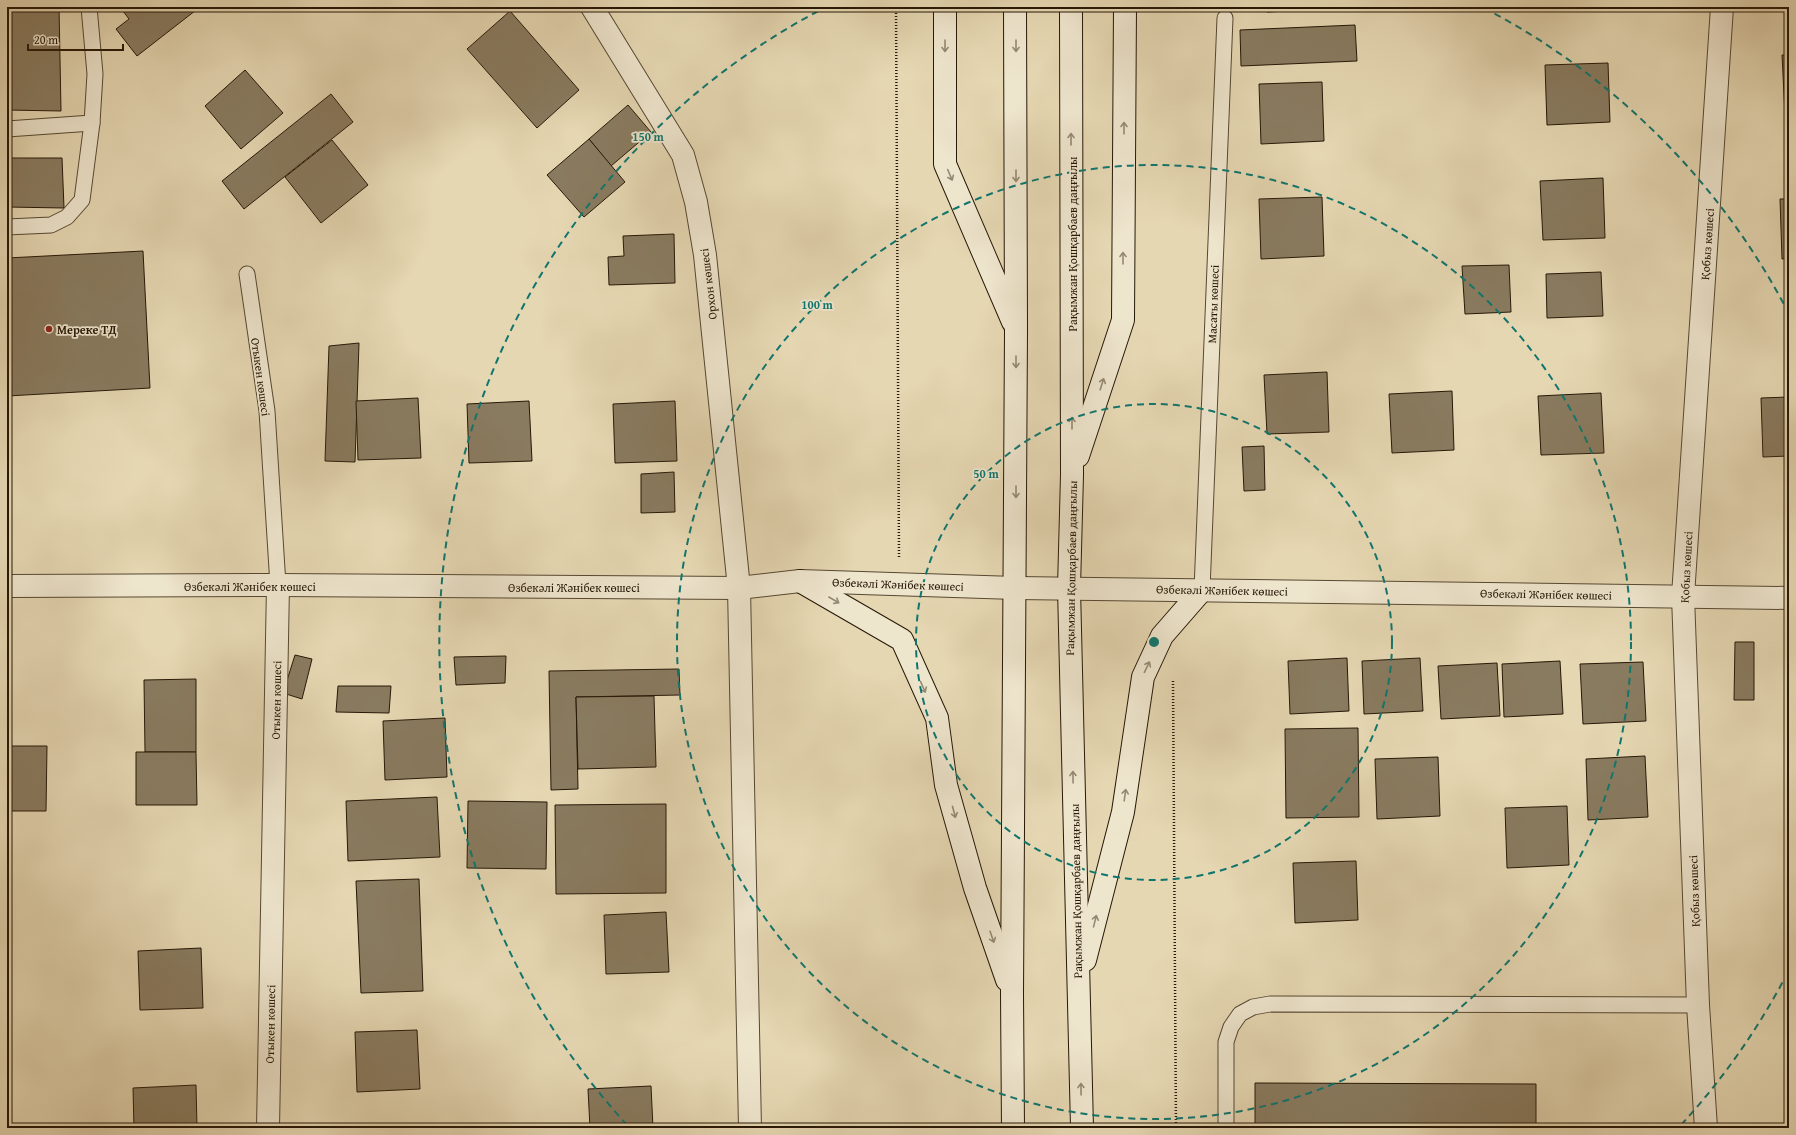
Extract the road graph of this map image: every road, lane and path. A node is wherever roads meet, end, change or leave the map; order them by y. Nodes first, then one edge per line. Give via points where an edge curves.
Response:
1 (89, 7) edge
2 (592, 7) edge
3 (896, 7) edge
4 (945, 7) edge
5 (1015, 7) edge
6 (1071, 7) edge
7 (1125, 7) edge
8 (1722, 7) edge
9 (1225, 18) dead end
10 (92, 123) junction
11 (7, 129) edge
12 (7, 227) edge
13 (246, 274) dead end
14 (1016, 331) junction
15 (1072, 475) junction
16 (800, 581) junction
17 (899, 584) junction
18 (278, 585) junction
19 (7, 586) edge
20 (739, 588) junction
21 (1015, 588) junction
22 (1069, 588) junction
23 (1202, 590) junction
24 (1683, 596) junction
25 (1789, 598) edge
26 (1150, 661) junction
27 (1078, 986) junction
28 (1012, 994) junction
29 (1698, 1004) junction
30 (268, 1128) edge
31 (750, 1128) edge
32 (1013, 1128) edge
33 (1082, 1128) edge
34 (1176, 1128) edge
35 (1226, 1128) edge
36 (1706, 1128) edge

1 - 10 lane via 95,74
2 - 20 street, Орхон көшесі via 683,155 696,202 706,255
3 - 17 path
4 -> 14 street via 945,164
5 -> 14 street
15 -> 6 street, Рақымжан Қошқарбаев даңғылы
15 -> 7 street via 1123,320
8 - 24 street, Қобыз көшесі
9 - 23 lane, Масаты көшесі
10 - 11 lane
10 - 12 lane via 82,200 67,217 51,226
13 - 18 lane, Отыкен көшесі via 267,411
14 -> 21 street
15 - 22 street, Рақымжан Қошқарбаев даңғылы
16 - 17 street, Өзбекәлі Жәнібек көшесі
16 - 20 street, Өзбекәлі Жәнібек көшесі
16 -> 28 street via 902,640 937,718 946,785 975,888
17 - 21 street, Өзбекәлі Жәнібек көшесі
18 - 19 street, Өзбекәлі Жәнібек көшесі
18 - 20 street, Өзбекәлі Жәнібек көшесі
18 - 30 street, Отыкен көшесі
20 - 31 street, Орхон көшесі
21 - 22 street, Өзбекәлі Жәнібек көшесі
21 - 28 street
22 - 23 street, Өзбекәлі Жәнібек көшесі
27 -> 22 street, Рақымжан Қошқарбаев даңғылы
23 - 24 street, Өзбекәлі Жәнібек көшесі
23 - 26 street via 1162,636
24 - 25 street, Өзбекәлі Жәнібек көшесі
24 - 29 street, Қобыз көшесі
27 -> 26 street via 1123,812 1143,677
26 - 34 path via 1173,668
33 -> 27 street, Рақымжан Қошқарбаев даңғылы
28 - 32 street
29 - 35 lane via 1252,1006 1240,1014 1231,1027 1226,1042
29 - 36 street, Қобыз көшесі

